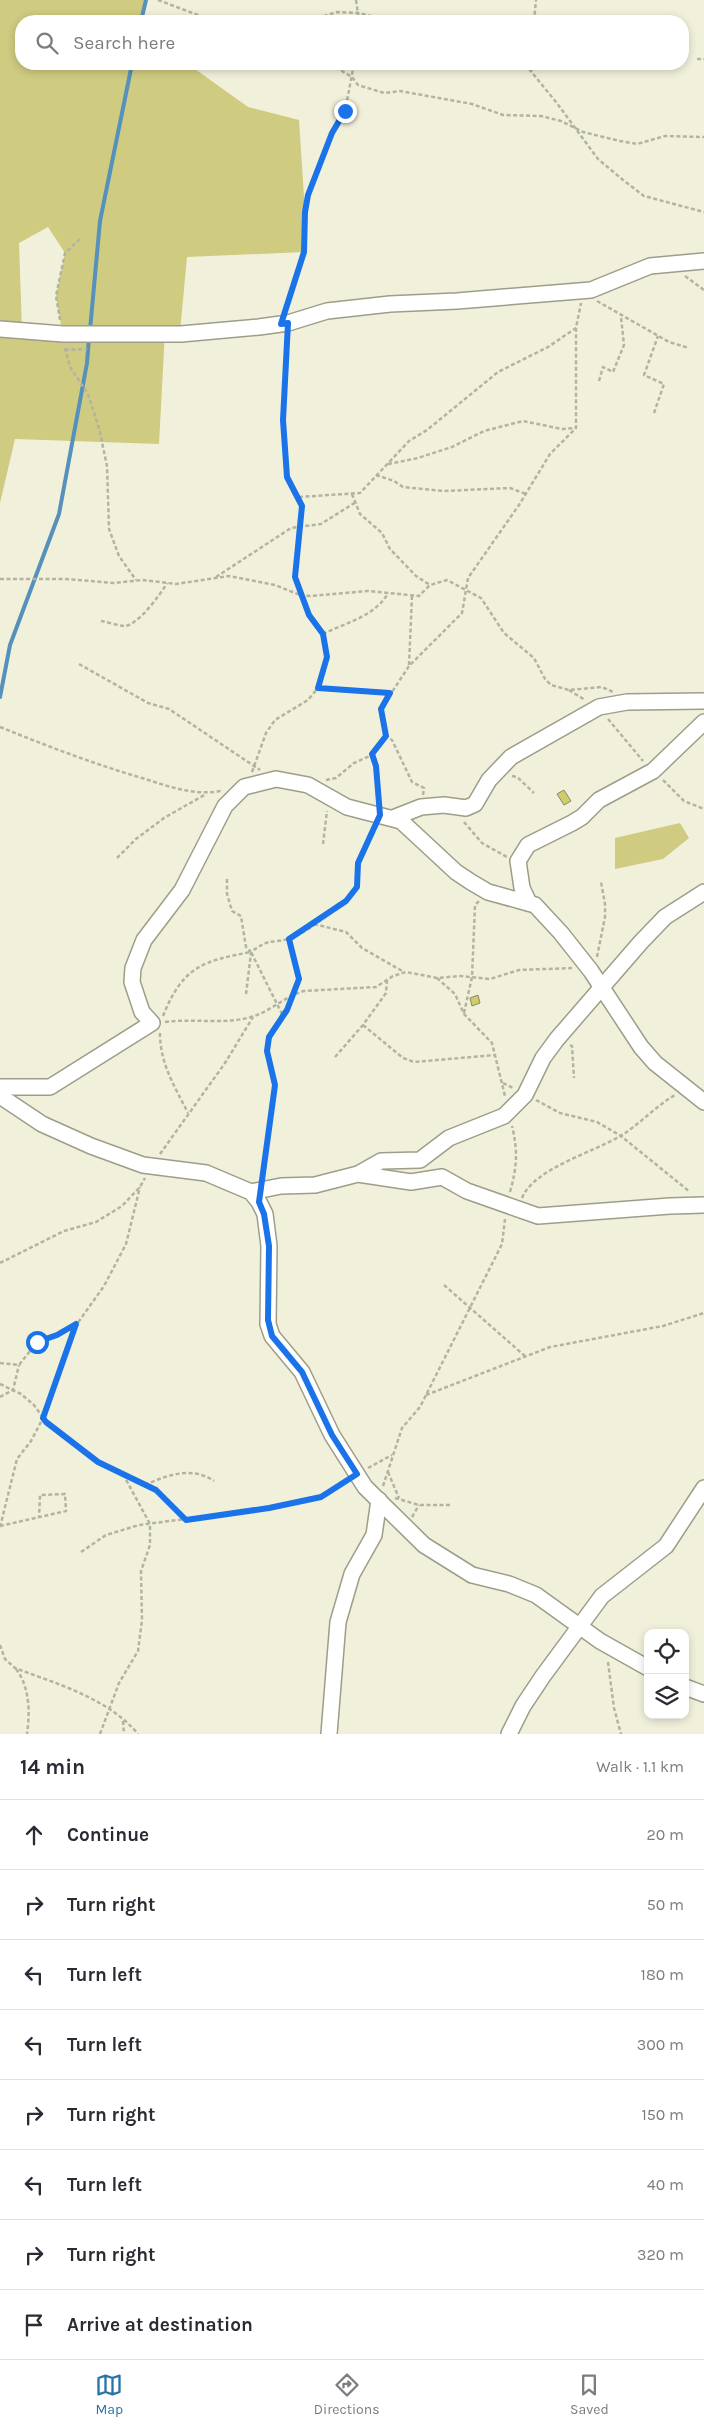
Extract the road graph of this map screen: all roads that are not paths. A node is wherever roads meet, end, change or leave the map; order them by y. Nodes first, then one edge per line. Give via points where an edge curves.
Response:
1 (704, 261) edge
2 (0, 329) edge
3 (704, 701) edge
4 (704, 722) edge
5 (387, 816) junction
6 (704, 892) edge
7 (530, 903) junction
8 (602, 987) junction
9 (0, 1087) edge
10 (0, 1096) edge
11 (704, 1102) edge
12 (358, 1174) junction
13 (255, 1191) junction
14 (700, 1202) edge
15 (704, 1488) edge
16 (379, 1500) junction
17 (579, 1627) junction
18 (644, 1666) edge
19 (689, 1688) edge
20 (704, 1694) edge
21 (328, 1734) edge
22 (509, 1734) edge

1 - 2 street via 650,266 591,290 390,304 327,311 285,323 181,334 63,334
3 - 5 street via 626,702 599,707 511,757 497,770 476,804 466,808 421,807
4 - 7 street via 653,772 599,800 572,823 528,845 518,861 522,888
5 - 7 street via 413,830 456,872 488,892
5 - 9 street via 347,807 308,785 276,779 244,787 226,806 182,890 144,940 133,968 136,998 142,1012 156,1023 50,1087
6 - 8 street via 665,917
7 - 8 street via 594,968
8 - 11 street via 655,1063
8 - 12 street via 557,1039 543,1058 525,1095 504,1116 450,1138 420,1160 381,1161
10 - 13 street via 42,1124 91,1146 143,1165 206,1173
12 - 13 street via 315,1185
12 - 14 street via 412,1182 442,1177 467,1191 512,1208 549,1217
13 - 16 street via 264,1214 269,1246 268,1324 272,1336 302,1372 332,1435 365,1487
15 - 17 street via 666,1546 602,1596
16 - 17 street via 424,1546 472,1576 509,1584 536,1595
16 - 21 street via 374,1535 352,1574 338,1622
17 - 18 street
17 - 22 street via 528,1699
19 - 20 street

